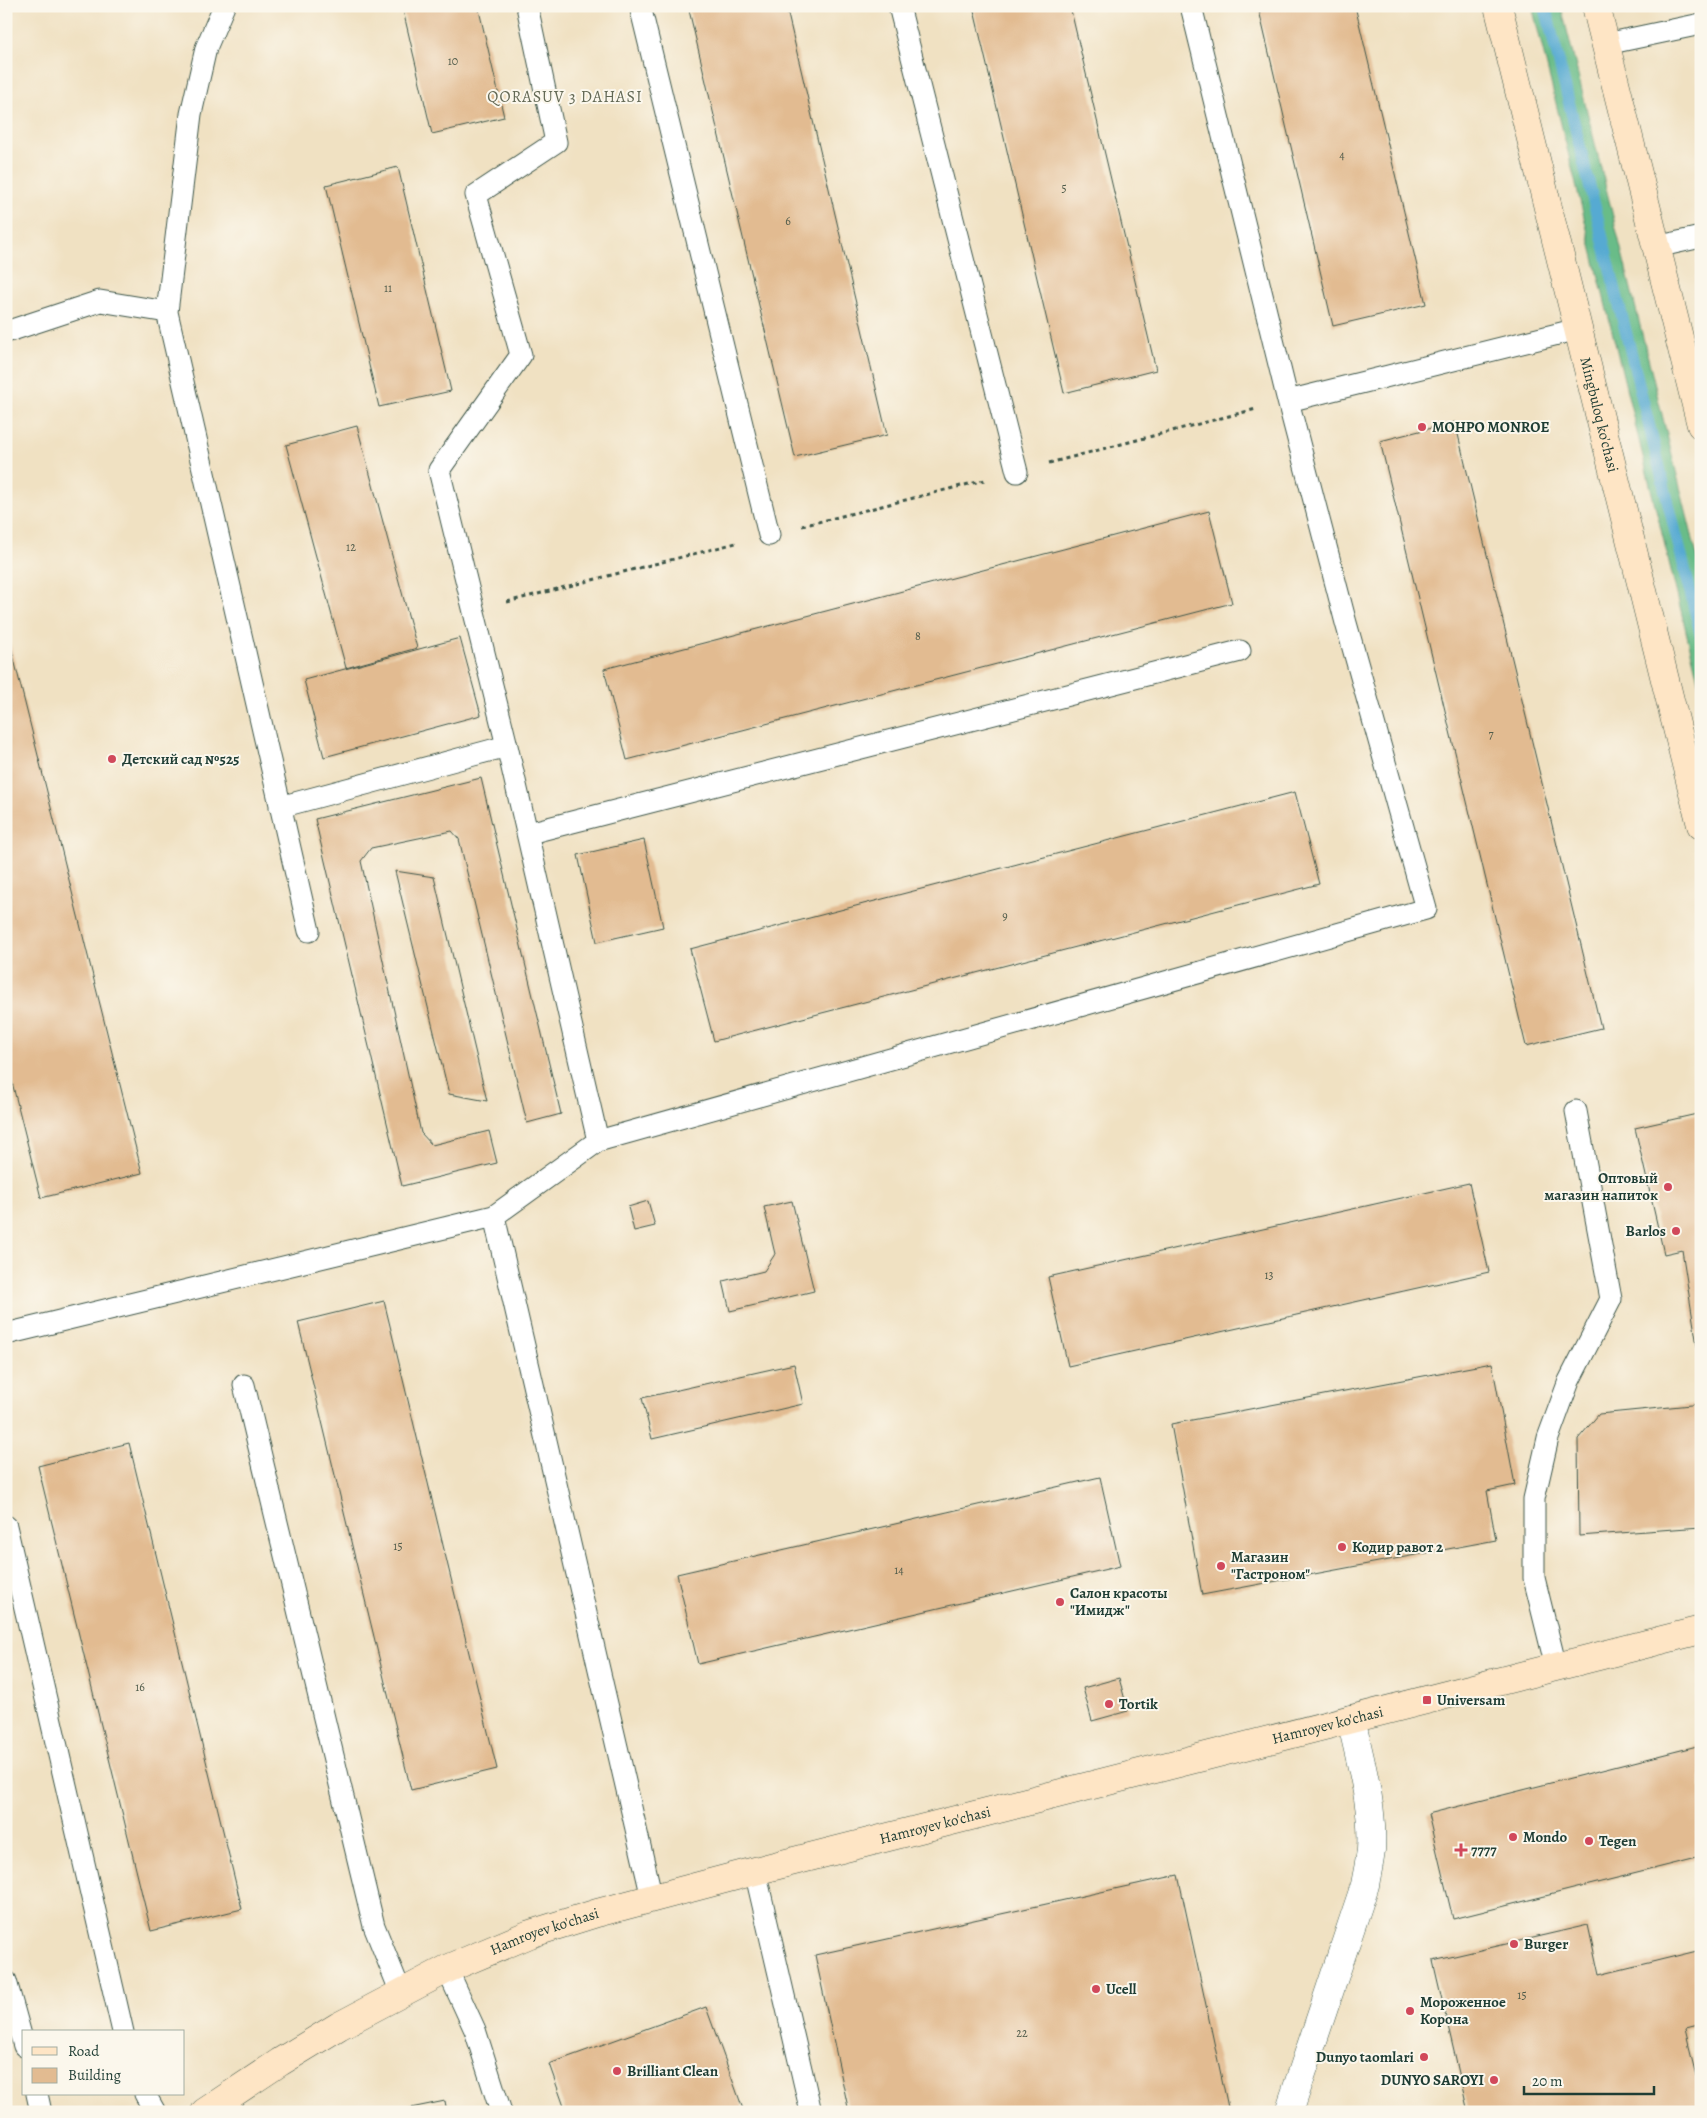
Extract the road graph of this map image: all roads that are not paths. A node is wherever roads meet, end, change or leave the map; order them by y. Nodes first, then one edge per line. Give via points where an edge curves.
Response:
1 (224, 6) edge
2 (527, 6) edge
3 (640, 6) edge
4 (899, 6) edge
5 (1191, 6) edge
6 (1498, 6) edge
7 (1596, 6) edge
8 (1701, 24) edge
9 (1606, 44) junction
10 (1701, 237) edge
11 (1656, 247) junction
12 (167, 312) junction
13 (1578, 329) junction
14 (6, 332) edge
15 (1288, 401) junction
16 (1701, 424) edge
17 (1017, 472) road end
18 (769, 535) road end
19 (1240, 651) dead end
20 (508, 746) junction
21 (280, 807) junction
22 (1701, 824) edge
23 (529, 833) junction
24 (309, 931) dead end
25 (1576, 1111) dead end
26 (598, 1142) junction
27 (494, 1216) junction
28 (6, 1334) edge
29 (244, 1385) dead end
30 (6, 1526) edge
31 (1701, 1630) edge
32 (1556, 1667) junction
33 (1351, 1719) junction
34 (755, 1870) junction
35 (652, 1898) junction
36 (447, 1969) junction
37 (6, 1981) edge
38 (401, 1993) junction
39 (123, 2030) edge
40 (22, 2039) edge
41 (37, 2096) edge
42 (146, 2096) edge
43 (41, 2112) edge
44 (155, 2112) edge
45 (205, 2112) edge
46 (501, 2112) edge
47 (811, 2112) edge
48 (1288, 2112) edge

1 - 12 lane via 206,48 191,114
2 - 20 lane via 556,142 476,195 522,355 439,470
3 - 18 lane
4 - 17 lane
5 - 15 lane
6 - 13 main road, Mingbuloq ko'chasi
7 - 9 main road
8 - 9 lane
9 - 11 main road
10 - 11 lane
11 - 16 main road
12 - 14 lane via 100,300
12 - 21 lane
13 - 15 lane
13 - 22 main road, Mingbuloq ko'chasi
15 - 26 lane via 1426,910
19 - 23 lane
20 - 21 lane
20 - 23 lane
21 - 24 lane
23 - 26 lane
25 - 32 lane via 1611,1299 1569,1381 1548,1438 1534,1499 1534,1578
26 - 27 lane
27 - 28 lane
27 - 35 lane
29 - 38 lane via 374,1926
30 - 39 lane
31 - 32 main road, Hamroyev ko'chasi
32 - 33 main road, Hamroyev ko'chasi
33 - 34 main road, Hamroyev ko'chasi
33 - 48 street via 1370,1820 1370,1859 1365,1885
34 - 35 main road, Hamroyev ko'chasi
34 - 47 lane
35 - 36 main road, Hamroyev ko'chasi via 530,1934
36 - 38 main road, Hamroyev ko'chasi
36 - 46 lane via 475,2030
37 - 40 lane
38 - 45 main road, Hamroyev ko'chasi via 289,2056
41 - 43 lane
42 - 44 lane

